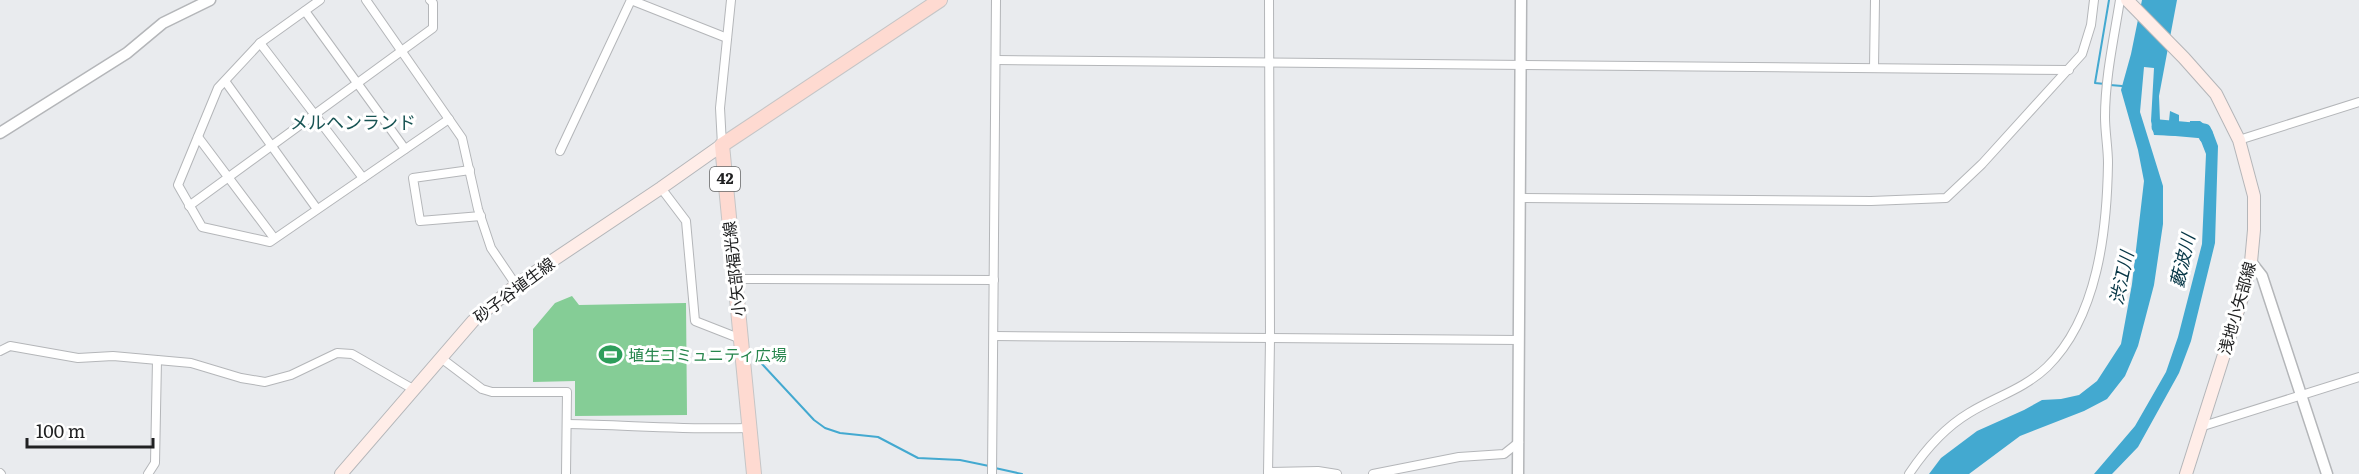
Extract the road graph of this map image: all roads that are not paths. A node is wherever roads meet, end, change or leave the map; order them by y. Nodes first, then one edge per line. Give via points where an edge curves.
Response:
1 (210, 0) edge
2 (320, 0) edge
3 (366, 0) edge
4 (430, 0) edge
5 (631, 0) edge
6 (731, 0) edge
7 (940, 0) edge
8 (996, 0) edge
9 (1269, 0) edge
10 (1521, 0) edge
11 (1875, 0) edge
12 (2094, 0) edge
13 (2120, 0) edge
14 (2127, 0) edge
15 (305, 10) junction
16 (727, 38) junction
17 (260, 43) junction
18 (401, 50) junction
19 (996, 60) junction
20 (1269, 62) junction
21 (1521, 64) junction
22 (1874, 68) junction
23 (2069, 70) junction
24 (225, 81) junction
25 (357, 82) junction
26 (2359, 102) edge
27 (314, 114) junction
28 (449, 119) junction
29 (0, 133) edge
30 (198, 137) junction
31 (2239, 140) junction
32 (722, 145) junction
33 (271, 146) junction
34 (405, 149) junction
35 (560, 151) dead end
36 (470, 170) junction
37 (228, 177) junction
38 (363, 178) junction
39 (661, 188) junction
40 (1520, 198) junction
41 (189, 206) junction
42 (317, 209) junction
43 (481, 216) junction
44 (274, 238) junction
45 (2251, 262) junction
46 (735, 279) junction
47 (994, 280) junction
48 (516, 285) junction
49 (994, 336) junction
50 (741, 339) junction
51 (1270, 339) junction
52 (1519, 340) junction
53 (0, 351) edge
54 (441, 358) junction
55 (157, 360) junction
56 (2359, 377) edge
57 (413, 389) junction
58 (2301, 396) junction
59 (567, 424) junction
60 (2200, 427) junction
61 (749, 428) junction
62 (1519, 442) junction
63 (1319, 472) edge
64 (1268, 473) edge
65 (148, 474) edge
66 (341, 474) edge
67 (566, 474) edge
68 (754, 474) edge
69 (992, 474) edge
70 (1337, 474) edge
71 (1373, 474) edge
72 (1518, 474) edge
73 (1909, 474) edge
74 (2186, 474) edge
75 (2327, 474) edge

1 - 29 street via 163,23 127,53
2 - 15 street
3 - 18 street
4 - 18 street via 433,28
5 - 16 street
5 - 35 street
6 - 16 street
7 - 32 main road, 42
8 - 19 street
9 - 20 street
10 - 21 street
11 - 22 street
12 - 23 street via 2082,54
13 - 73 street via 2105,117 2107,203 2088,299 2072,334 2047,367 2023,386 1968,413 1938,437
14 - 31 main road, 浅地小矢部線 via 2216,94
15 - 17 street
15 - 25 street
16 - 32 street via 720,108
17 - 24 street
17 - 27 street
18 - 25 street
18 - 28 street
19 - 20 street
19 - 47 street
20 - 21 street
20 - 51 street
21 - 22 street
21 - 40 street
22 - 23 street
23 - 40 street via 1946,198
24 - 30 street via 218,88
24 - 33 street
25 - 27 street
25 - 34 street
26 - 31 street
27 - 33 street
27 - 38 street
28 - 34 street
28 - 36 street via 462,138
30 - 37 street
30 - 41 street via 178,184
31 - 45 main road, 浅地小矢部線 via 2254,196
32 - 39 main road, 砂子谷埴生線
32 - 46 main road, 小矢部福光線 / 42
33 - 37 street
33 - 42 street
34 - 38 street
36 - 43 street
36 - 43 street via 413,178 420,220
37 - 41 street
37 - 44 street
38 - 42 street
39 - 48 main road, 砂子谷埴生線
39 - 50 street via 686,221 695,321
40 - 52 street
41 - 44 street via 202,227 270,242
42 - 44 street
43 - 48 street via 491,248
45 - 58 street via 2262,276
45 - 60 main road, 浅地小矢部線
46 - 47 street
46 - 50 main road, 小矢部福光線 / 42
47 - 49 street
48 - 54 main road, 砂子谷埴生線 via 473,321
49 - 51 street
49 - 69 street
50 - 61 main road, 小矢部福光線 / 42
51 - 52 street
51 - 64 street
52 - 62 street
53 - 55 street via 10,346 78,358
54 - 57 main road, 砂子谷埴生線
54 - 59 street via 482,389 492,392 567,392
55 - 57 street via 191,363 265,382 291,375 337,353 352,354
55 - 65 street via 155,463
56 - 58 street
57 - 66 main road, 砂子谷埴生線
58 - 60 street
58 - 75 street
59 - 61 street via 695,430
59 - 67 street
60 - 74 main road, 浅地小矢部線
61 - 68 main road, 小矢部福光線 / 42
62 - 71 street via 1504,454 1459,457
62 - 72 street
63 - 64 street
63 - 70 street

